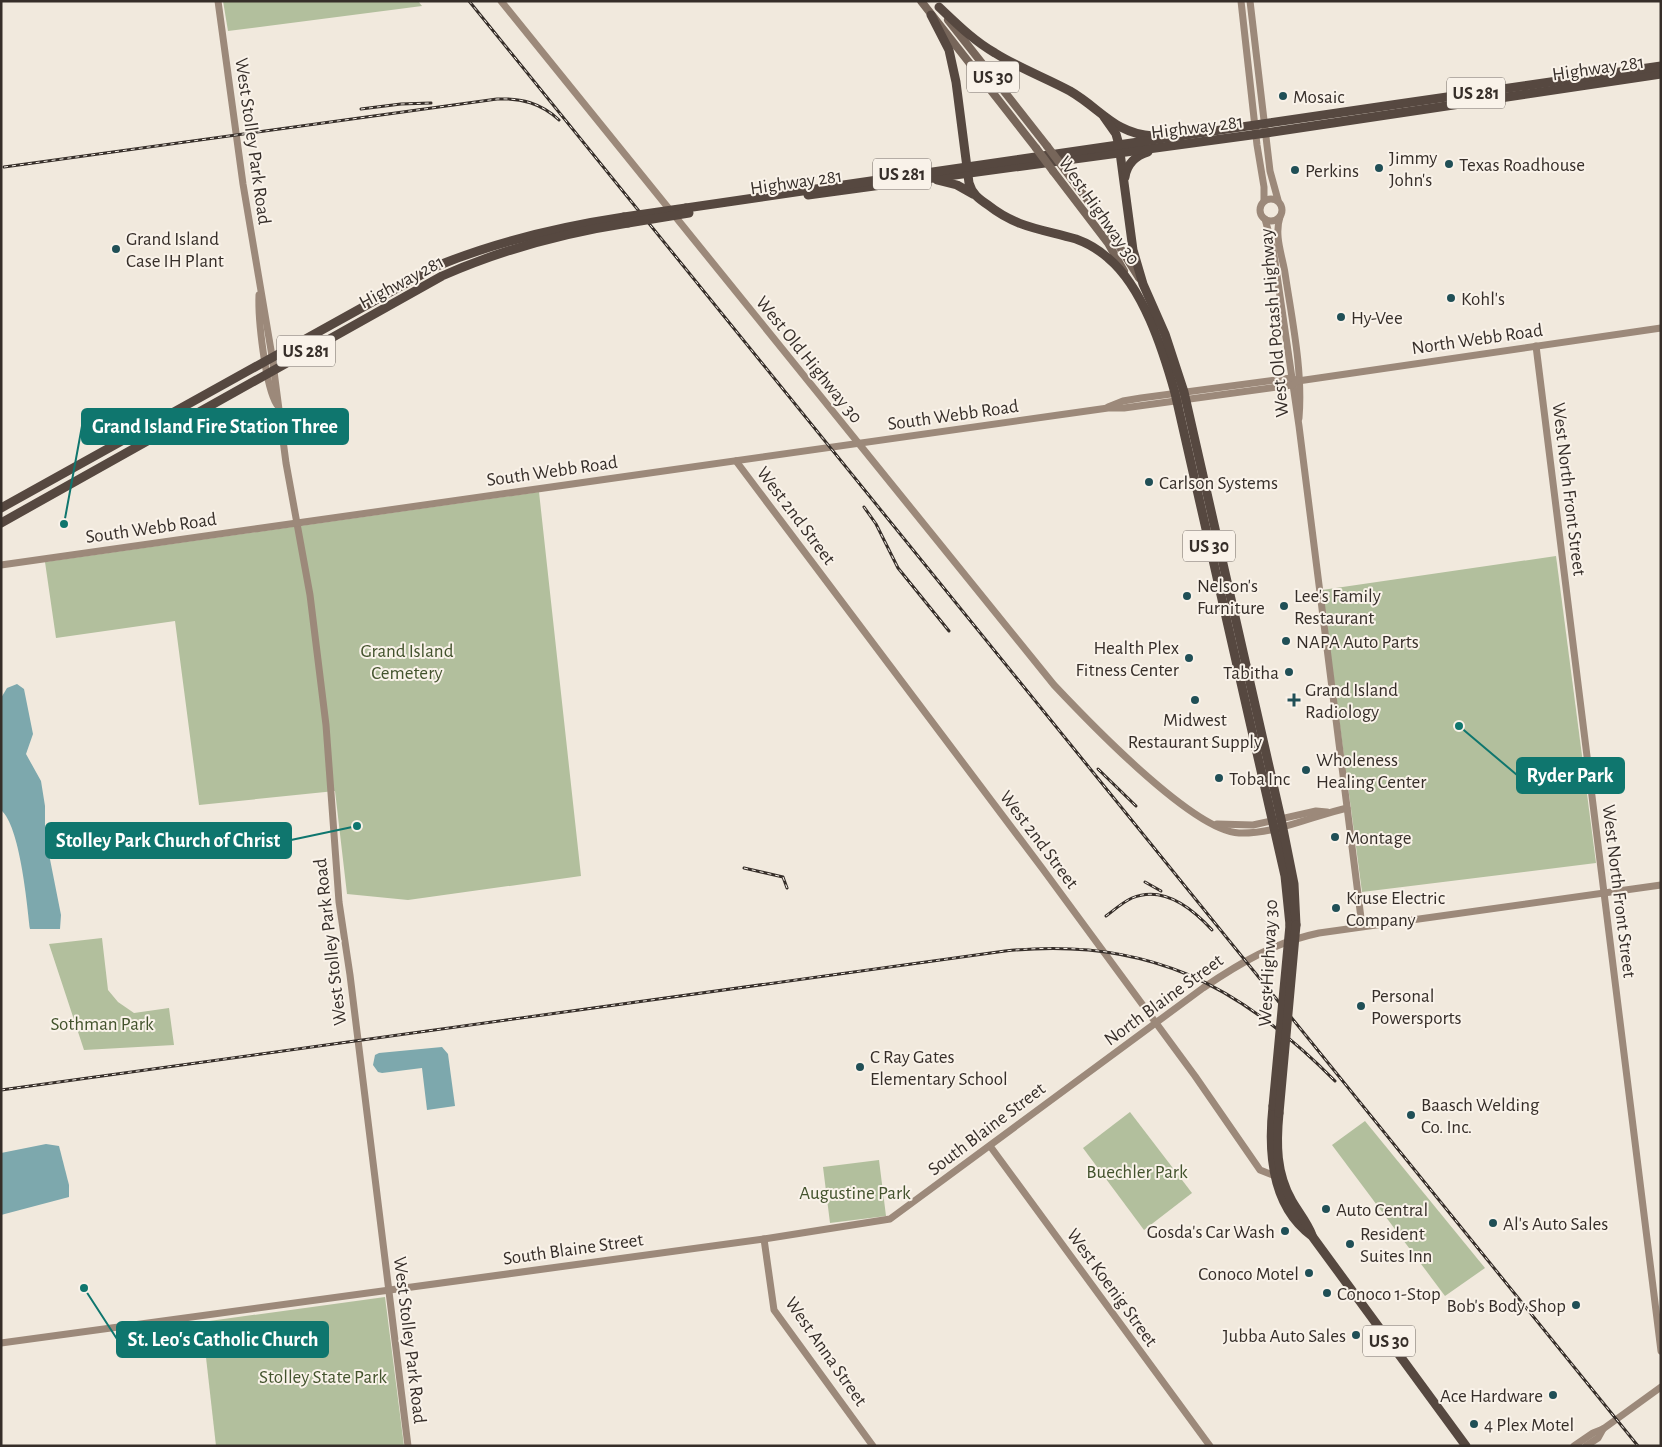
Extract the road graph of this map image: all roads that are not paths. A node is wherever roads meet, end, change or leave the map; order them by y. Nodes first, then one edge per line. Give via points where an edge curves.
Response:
1 (218, 1) edge
2 (501, 1) edge
3 (922, 1) edge
4 (1241, 1) edge
5 (1249, 2) edge
6 (936, 4) edge
7 (931, 15) junction
8 (1243, 20) junction
9 (1256, 51) junction
10 (1661, 66) edge
11 (1661, 74) edge
12 (1104, 117) junction
13 (1266, 129) junction
14 (1256, 130) junction
15 (1185, 140) junction
16 (1119, 148) junction
17 (967, 169) junction
18 (914, 180) junction
19 (1126, 193) junction
20 (975, 196) junction
21 (1278, 200) junction
22 (1264, 201) junction
23 (688, 210) junction
24 (1280, 217) junction
25 (1265, 219) junction
26 (626, 220) junction
27 (1275, 257) junction
28 (1128, 277) junction
29 (1143, 284) junction
30 (1288, 292) junction
31 (1281, 305) junction
32 (1661, 328) edge
33 (1292, 332) junction
34 (1536, 346) junction
35 (269, 358) junction
36 (271, 371) junction
37 (1293, 381) junction
38 (1181, 396) junction
39 (858, 444) junction
40 (736, 461) junction
41 (1, 508) edge
42 (298, 522) junction
43 (1, 523) edge
44 (1, 564) edge
45 (1347, 808) junction
46 (1277, 823) junction
47 (1661, 885) edge
48 (1604, 893) junction
49 (1362, 926) junction
50 (1156, 1023) junction
51 (1100, 1064) joint
52 (990, 1146) junction
53 (1278, 1176) junction
54 (764, 1239) junction
55 (388, 1290) junction
56 (1, 1343) edge
57 (1661, 1351) edge
58 (1661, 1387) edge
59 (1603, 1429) junction
60 (408, 1446) edge
61 (873, 1446) edge
62 (1210, 1446) edge
63 (1466, 1446) edge
64 (1574, 1446) edge
65 (1586, 1446) edge

1 - 35 street, West Stolley Park Road
2 - 39 street, West Old Highway 30
3 - 7 main road, West Highway 30 / US 30
4 - 8 street, West Old Potash Highway
5 - 9 street, West Old Potash Highway
6 - 12 highway via 995,54 1070,91
6 - 29 main road, West Highway 30 / US 30, bridge via 1104,222
7 - 17 highway via 949,50
7 - 28 main road, West Highway 30 / US 30, bridge via 1108,243
8 - 9 street
8 - 14 street, West Old Potash Highway
9 - 13 street, West Old Potash Highway
10 - 13 highway, Highway 281 / US 281
11 - 13 highway, Highway 281 / US 281
12 - 15 highway via 1137,135
12 - 16 highway via 1116,134
13 - 14 highway, Highway 281 / US 281
13 - 21 street, West Old Potash Highway via 1273,186
14 - 15 highway, Highway 281 / US 281
14 - 22 street, West Old Potash Highway
15 - 16 highway, Highway 281 / US 281
15 - 19 highway via 1133,159 1126,169
16 - 17 highway, Highway 281 / US 281
16 - 19 highway
17 - 18 highway, Highway 281 / US 281
17 - 20 highway
17 - 23 highway, Highway 281 / US 281
18 - 20 highway via 949,182
18 - 23 highway, Highway 281 / US 281
19 - 29 highway via 1133,250
20 - 28 highway via 1010,220 1030,229 1089,244
21 - 22 street
21 - 24 street via 1282,206
22 - 25 street via 1260,211
23 - 26 highway, Highway 281 / US 281, bridge
24 - 25 street via 1271,221
24 - 30 street, West Old Potash Highway via 1276,230
25 - 27 street, West Old Potash Highway
26 - 35 highway, Highway 281 / US 281 via 532,234 465,254 413,278
26 - 36 highway, Highway 281 / US 281 via 542,239 468,264
27 - 30 street via 1283,289
27 - 31 street, West Old Potash Highway
28 - 38 highway, West Highway 30 / US 30
29 - 38 highway, West Highway 30 / US 30 via 1165,334
30 - 33 street, West Old Potash Highway
31 - 33 street
31 - 37 street, West Old Potash Highway
32 - 34 street, North Webb Road
33 - 37 street, West Old Potash Highway
34 - 37 street, North Webb Road
34 - 48 street, West North Front Street
35 - 36 street, West Stolley Park Road
35 - 41 highway, Highway 281 / US 281
36 - 42 street, West Stolley Park Road via 272,395 277,405
36 - 43 highway, Highway 281 / US 281
37 - 38 street, South Webb Road
37 - 45 street, West Old Potash Highway
38 - 39 street, South Webb Road via 1123,401 1108,408
38 - 46 highway, West Highway 30 / US 30
39 - 40 street, South Webb Road
39 - 46 street, West Old Highway 30 via 1048,678 1092,725 1203,819 1217,824 1249,826
40 - 42 street, South Webb Road
40 - 50 street, West 2nd Street
42 - 44 street, South Webb Road
42 - 55 street, West Stolley Park Road via 326,725 339,902
45 - 46 street, West Old Highway 30 via 1316,811
45 - 49 street, West Old Potash Highway
46 - 53 highway, West Highway 30 / US 30, bridge via 1293,925 1270,1148
47 - 48 street, North Blaine Street
48 - 49 street, North Blaine Street
48 - 57 street, West North Front Street
49 - 50 street, North Blaine Street via 1294,939 1245,960
50 - 51 street, North Blaine Street
50 - 53 street, West 2nd Street via 1261,1172
51 - 52 street, South Blaine Street
52 - 54 street, South Blaine Street via 890,1220
52 - 62 street, West Koenig Street
53 - 63 highway, US 30 via 1312,1236
54 - 55 street, South Blaine Street
54 - 61 street, West Anna Street via 774,1310
55 - 56 street, South Blaine Street
55 - 60 street, West Stolley Park Road
58 - 59 street
59 - 64 street
59 - 65 street via 1598,1438

